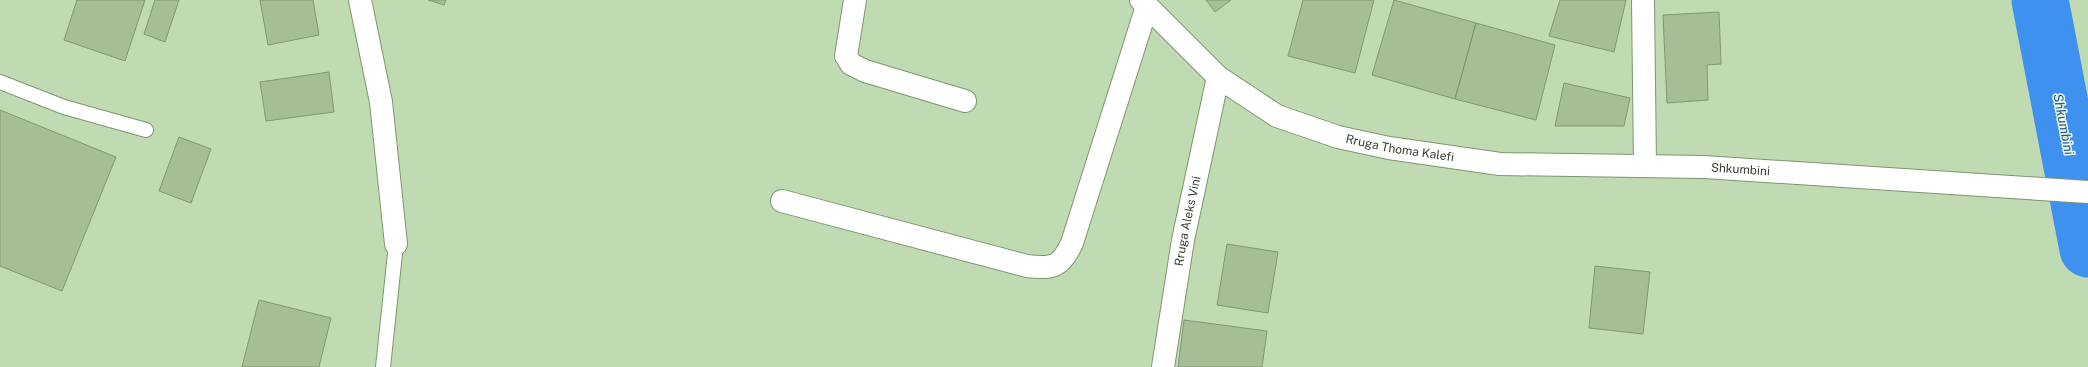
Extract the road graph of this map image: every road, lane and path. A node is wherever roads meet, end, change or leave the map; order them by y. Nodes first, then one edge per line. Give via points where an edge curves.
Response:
1 (360, 0) edge
2 (855, 0) edge
3 (1643, 0) edge
4 (1144, 3) edge
5 (1218, 77) junction
6 (0, 82) edge
7 (965, 101) dead end
8 (146, 130) dead end
9 (1646, 166) junction
10 (1704, 167) joint
11 (2088, 192) edge
12 (782, 202) dead end
13 (396, 244) joint
14 (383, 367) edge
15 (1163, 367) edge

1 - 13 street via 381,102
2 - 7 street via 846,56 851,64 865,71
3 - 9 street
4 - 5 street, Rruga Thoma Kalefi
4 - 12 street via 1072,243 1065,258 1056,265 1046,268 1027,266
5 - 9 street, Rruga Thoma Kalefi via 1278,116 1338,137 1389,148 1500,164
5 - 15 street, Rruga Aleks Vini via 1183,240
6 - 8 lane via 64,107
9 - 10 street, Rruga Thoma Kalefi
10 - 11 street, Shkumbini
13 - 14 lane

